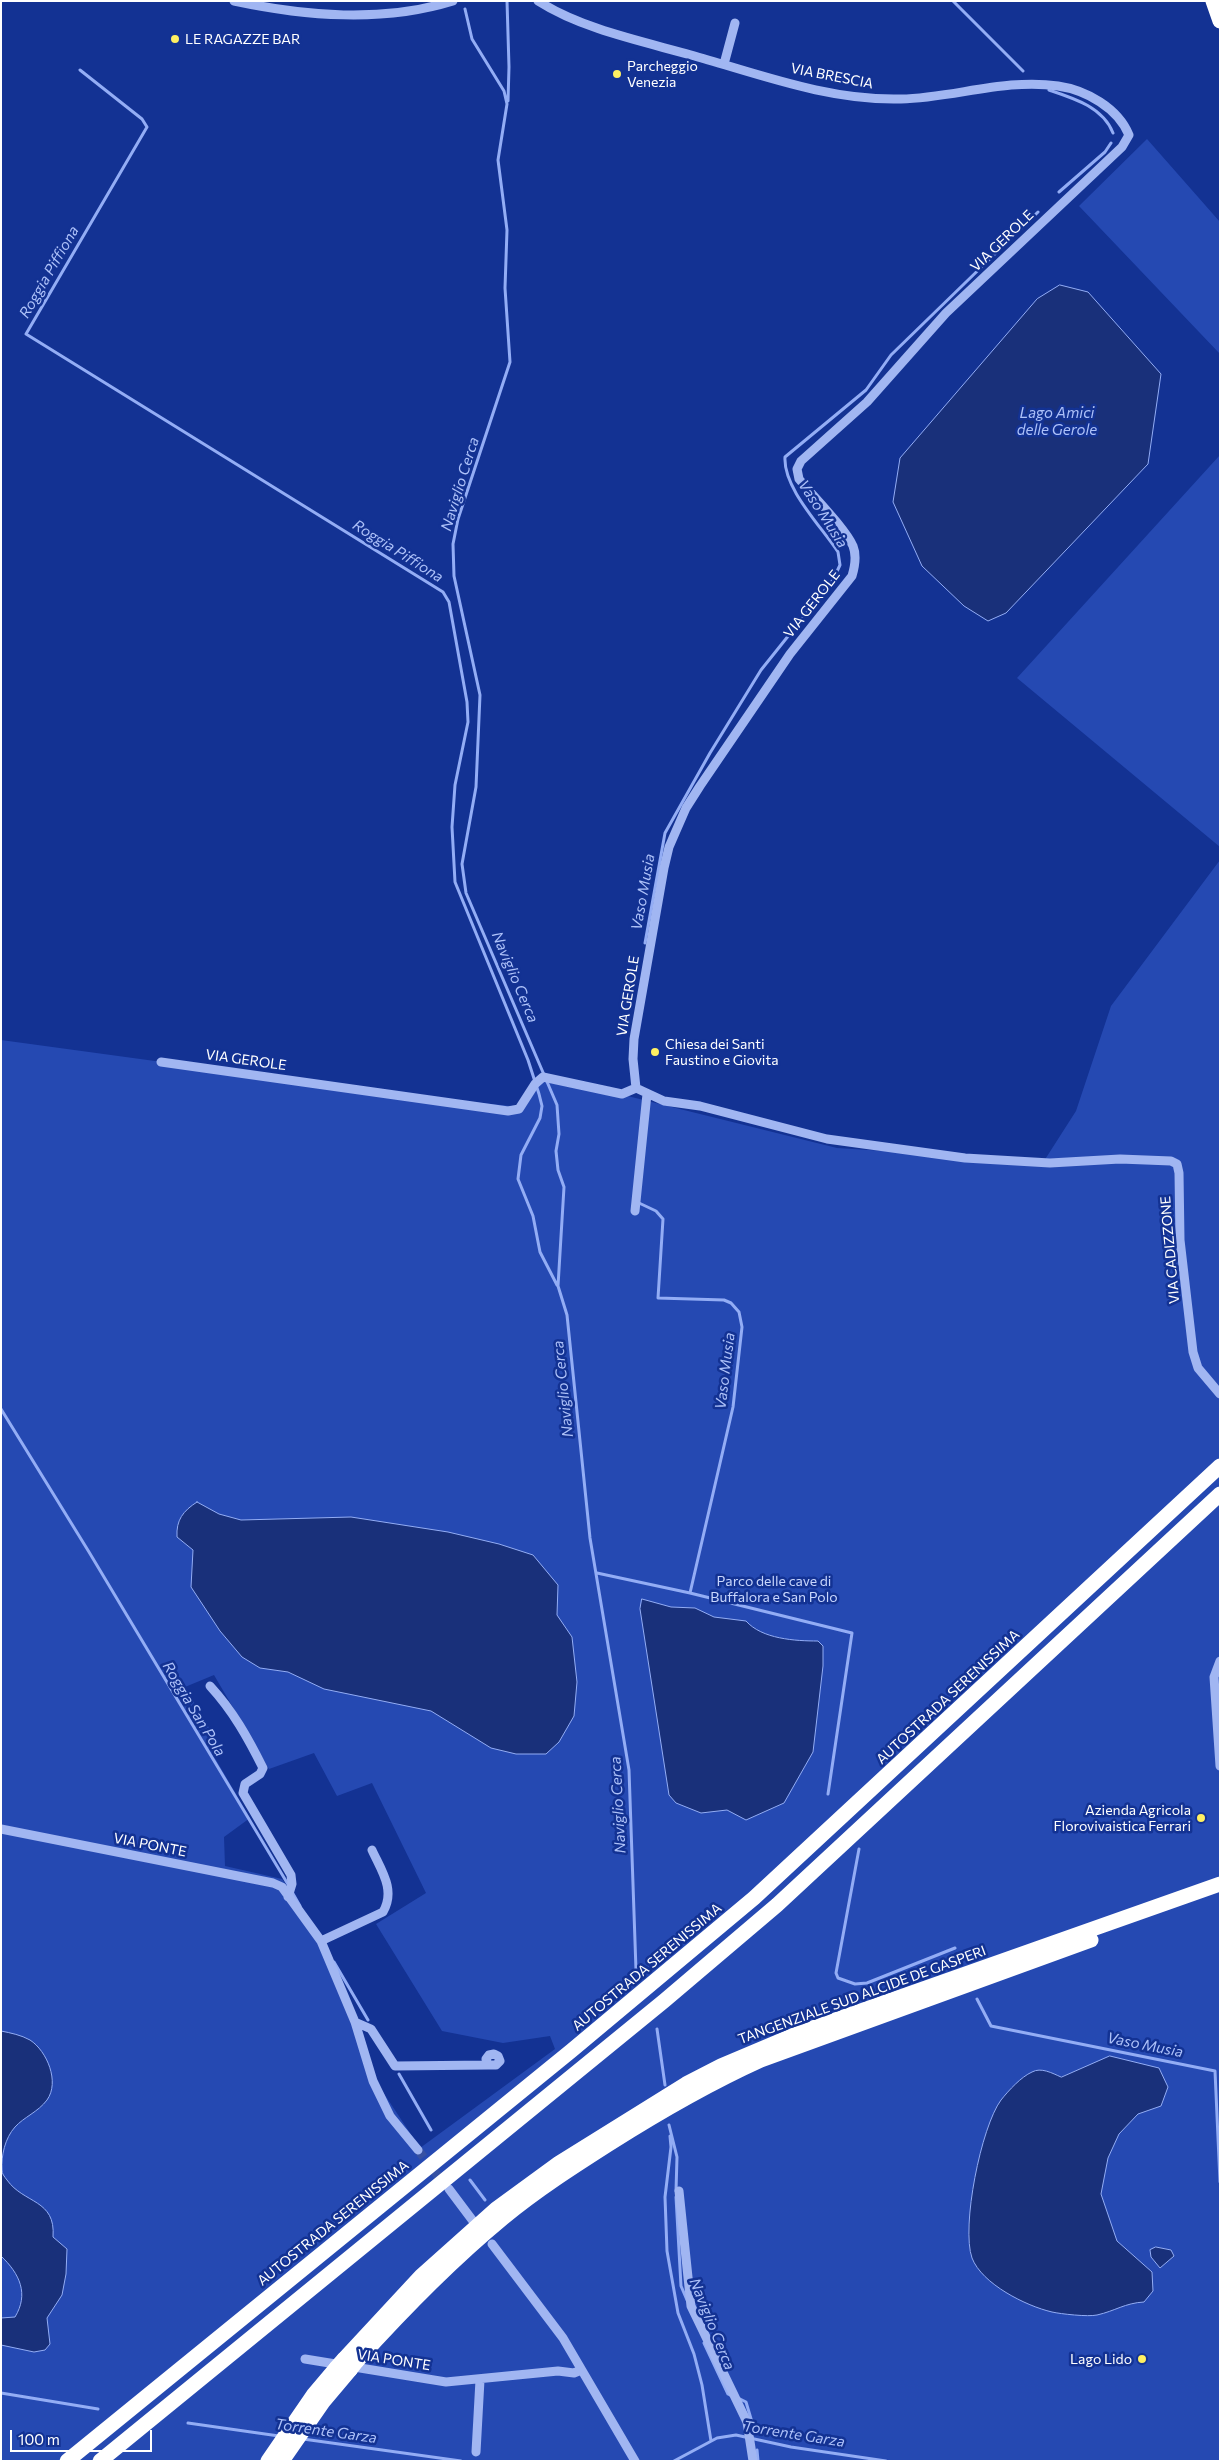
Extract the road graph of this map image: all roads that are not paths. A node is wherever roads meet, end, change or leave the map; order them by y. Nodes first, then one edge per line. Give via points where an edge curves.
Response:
1 (234, 1) edge
2 (452, 1) edge
3 (538, 1) edge
4 (1213, 1) edge
5 (549, 5) edge
6 (1220, 21) edge
7 (735, 24) dead end
8 (724, 64) junction
9 (1129, 135) joint
10 (161, 1062) dead end
11 (636, 1088) junction
12 (647, 1094) junction
13 (635, 1211) dead end
14 (1220, 1394) edge
15 (1220, 1466) edge
16 (1220, 1494) edge
17 (1220, 1661) edge
18 (210, 1686) dead end
19 (1220, 1766) edge
20 (1, 1830) edge
21 (372, 1850) dead end
22 (1220, 1884) edge
23 (1220, 1894) edge
24 (288, 1897) junction
25 (320, 1941) junction
26 (356, 2022) junction
27 (488, 2065) dead end
28 (418, 2150) tunnel mouth
29 (448, 2189) tunnel mouth
30 (679, 2192) dead end
31 (473, 2221) dead end
32 (492, 2244) dead end
33 (305, 2359) dead end
34 (347, 2364) junction
35 (581, 2370) junction
36 (480, 2380) junction
37 (476, 2452) dead end
38 (274, 2460) edge
39 (67, 2461) edge
40 (100, 2461) edge
41 (634, 2461) edge
42 (753, 2461) edge

1 - 2 street via 303,12 370,15 400,13
3 - 5 street, VIA BRESCIA
4 - 6 highway
5 - 8 street, VIA BRESCIA via 624,37
7 - 8 street
8 - 9 street, VIA BRESCIA via 861,99 937,97 1039,84 1060,86 1085,93 1107,107 1124,122
9 - 11 street, VIA GEROLE via 1122,148 946,314 867,402 801,461 797,469 799,478 850,541 856,563 852,576 790,654 700,786 668,847 634,1039
10 - 11 street, VIA GEROLE via 508,1111 519,1109 543,1077 622,1094
11 - 12 street
12 - 13 street
12 - 14 street, VIA CADIZZONE via 664,1101 700,1106 827,1139 965,1158 1050,1163 1171,1161 1179,1173 1180,1240 1193,1352 1198,1368
15 - 39 highway, AUTOSTRADA SERENISSIMA via 754,1898
16 - 40 highway via 762,1918
17 - 19 street via 1214,1678
18 - 24 street via 244,1730 263,1768 245,1784 244,1793 291,1875
20 - 24 street, VIA PONTE via 273,1883 282,1887
21 - 25 street via 388,1885 389,1902 377,1916
22 - 34 highway, TANGENZIALE SUD ALCIDE DE GASPERI via 804,2031 686,2084 559,2163 496,2209 374,2324
23 - 34 highway, TANGENZIALE SUD ALCIDE DE GASPERI via 762,2060 702,2089 656,2114 566,2172 504,2217
24 - 25 street, VIA PONTE
25 - 26 street, VIA PONTE
26 - 27 street via 371,2029 395,2066
26 - 28 street, VIA PONTE via 373,2081 390,2116
29 - 31 street
30 - 42 street via 691,2306 747,2422
32 - 35 street via 563,2338
33 - 36 street, VIA PONTE via 446,2382
34 - 38 highway, TANGENZIALE SUD ALCIDE DE GASPERI
35 - 36 street, VIA PONTE
35 - 41 street
36 - 37 street

